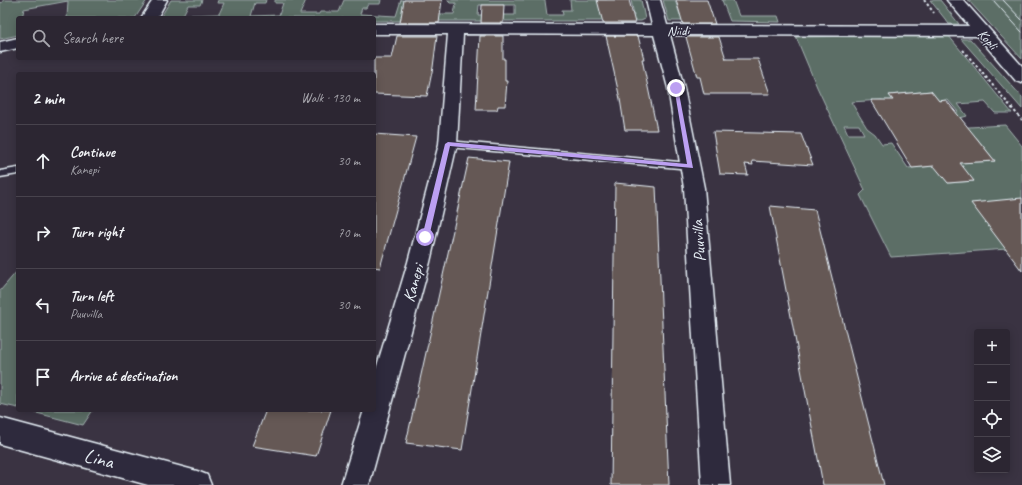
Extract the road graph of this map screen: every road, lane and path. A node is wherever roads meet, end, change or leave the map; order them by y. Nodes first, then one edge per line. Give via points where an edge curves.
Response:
1 (160, 0) edge
2 (653, 0) edge
3 (924, 0) edge
4 (955, 0) edge
5 (149, 16) edge
6 (376, 29) edge
7 (456, 30) junction
8 (662, 30) junction
9 (948, 31) junction
10 (981, 31) junction
11 (16, 43) edge
12 (0, 47) edge
13 (1022, 77) edge
14 (1022, 120) edge
15 (448, 144) junction
16 (690, 166) junction
17 (16, 171) edge
18 (0, 174) edge
19 (376, 412) edge
20 (376, 412) edge
21 (0, 431) edge
22 (197, 485) edge
23 (355, 485) edge
24 (716, 485) edge

1 - 5 street
2 - 8 street, Puuvilla
3 - 9 path
4 - 10 street, Kopli
6 - 7 street, Niidi
7 - 8 street, Niidi
7 - 15 street, Kanepi
8 - 9 street, Niidi
8 - 16 street, Puuvilla via 676,88
9 - 10 street, Niidi
9 - 14 path
10 - 13 street, Kopli
11 - 12 street
15 - 16 lane
15 - 20 street, Kanepi via 419,262
16 - 24 street, Puuvilla via 694,188
17 - 18 lane
19 - 23 street, Kanepi
21 - 22 street, Lina

